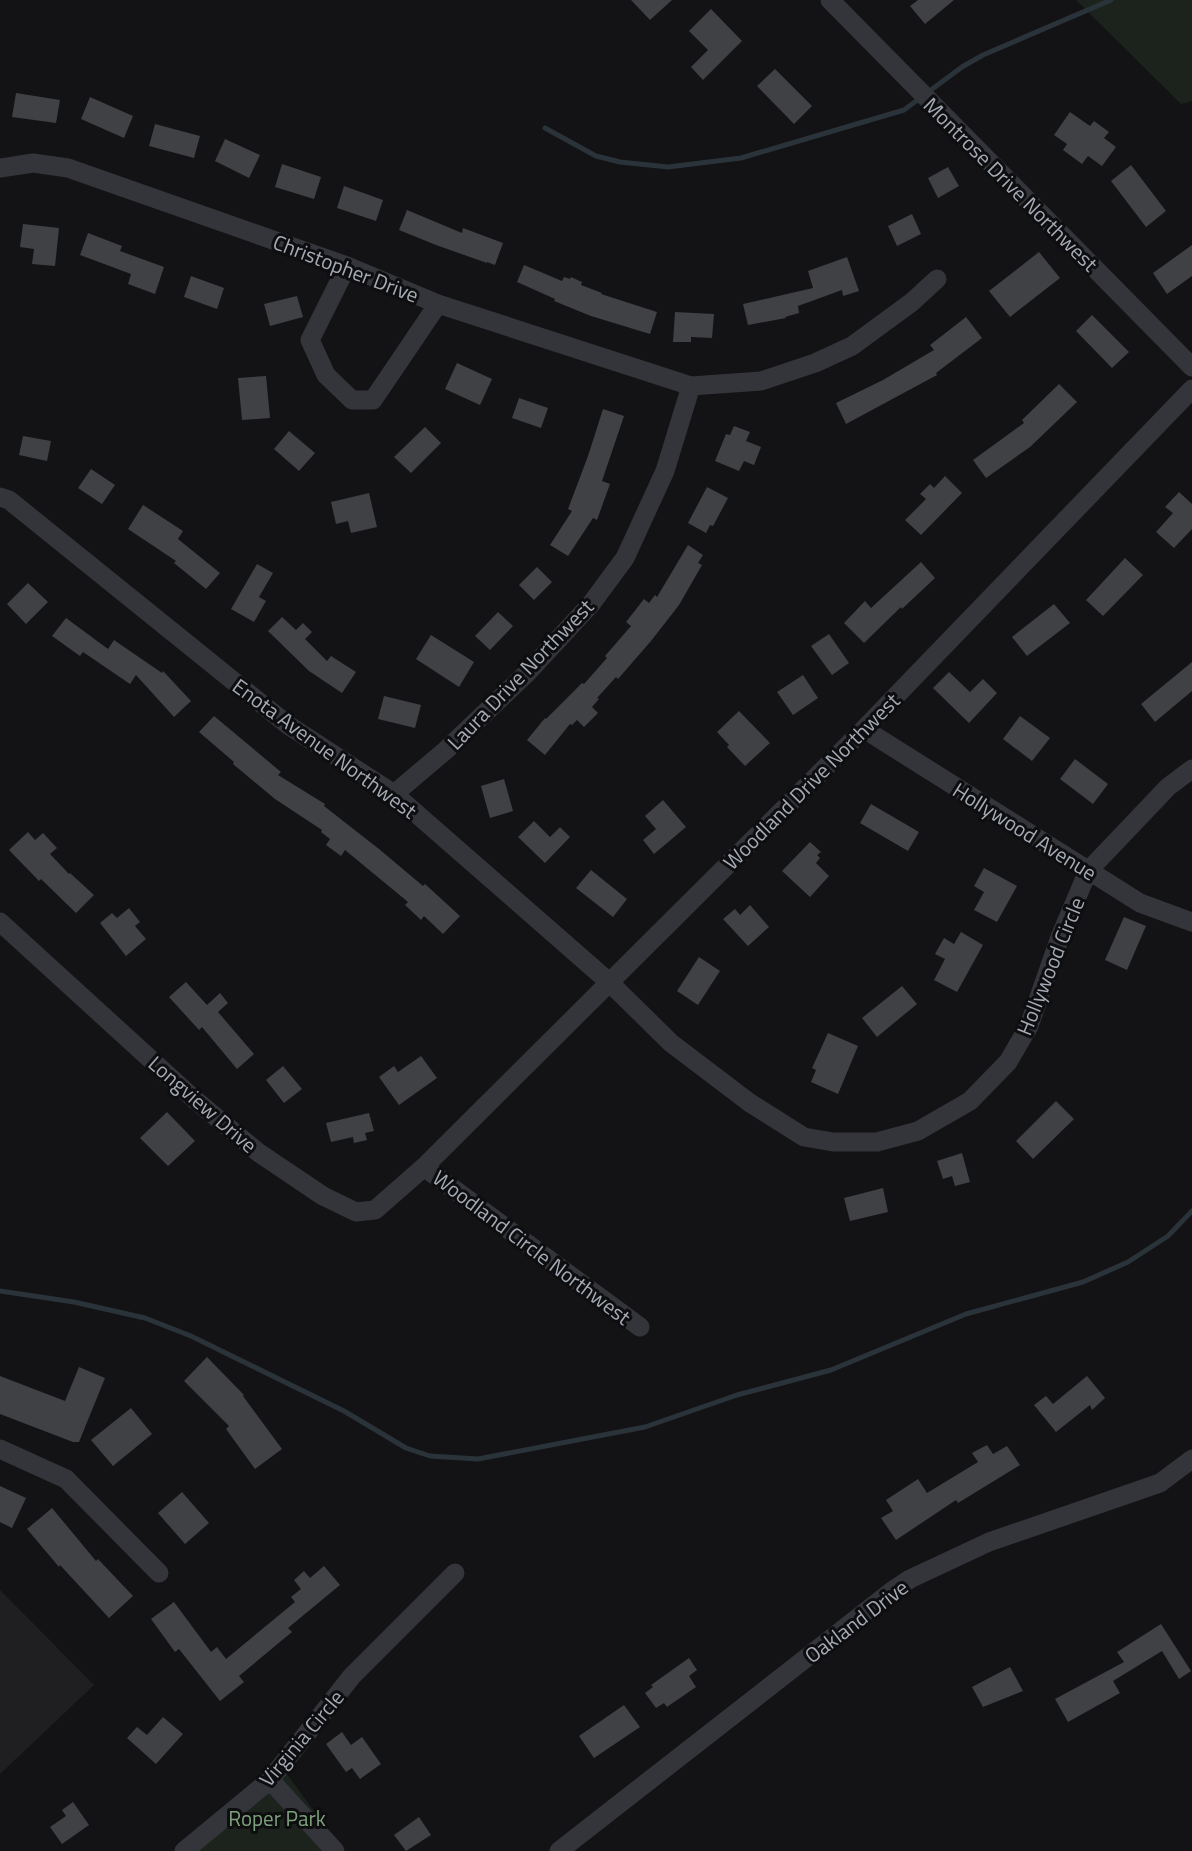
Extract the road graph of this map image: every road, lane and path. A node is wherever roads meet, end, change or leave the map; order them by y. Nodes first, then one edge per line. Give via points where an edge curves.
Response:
1 (830, 0) edge
2 (0, 168) edge
3 (348, 266) junction
4 (937, 279) dead end
5 (438, 304) junction
6 (1192, 367) edge
7 (691, 386) junction
8 (1192, 389) edge
9 (0, 497) edge
10 (864, 729) junction
11 (1192, 769) edge
12 (394, 794) junction
13 (1088, 871) junction
14 (0, 922) edge
15 (1192, 922) edge
16 (609, 982) junction
17 (424, 1167) junction
18 (640, 1327) dead end
19 (0, 1449) edge
20 (1192, 1459) edge
21 (159, 1573) dead end
22 (455, 1573) dead end
23 (270, 1780) junction
24 (184, 1851) edge
25 (335, 1851) edge
26 (559, 1851) edge

1 - 6 street, Montrose Drive Northwest
2 - 3 street, Christopher Drive via 33,163 68,168
3 - 5 street, Christopher Drive
3 - 5 street via 310,340 326,375 352,400 373,400
4 - 7 street via 852,345 815,363 761,381
5 - 7 street, Christopher Drive
7 - 12 street, Laura Drive Northwest via 665,471 625,558 591,604 528,672
8 - 10 street, Woodland Drive Northwest
9 - 12 street, Enota Avenue Northwest via 288,724
10 - 13 street, Hollywood Avenue
10 - 16 street, Woodland Drive Northwest
11 - 13 street, Hollywood Circle via 1168,787
12 - 16 street, Enota Avenue Northwest
13 - 15 street, Hollywood Avenue via 1140,903
13 - 16 street, Hollywood Circle via 1029,1026 1008,1062 970,1101 918,1130 877,1142 804,1137 671,1043
14 - 17 street, Longview Drive via 212,1114 323,1196 356,1212 375,1210
16 - 17 street, Woodland Drive Northwest
17 - 18 street, Woodland Circle Northwest
19 - 21 street via 66,1479
20 - 26 street, Oakland Drive via 1160,1483 989,1542 910,1579
22 - 23 street, Virginia Circle via 352,1676
23 - 24 street, Virginia Circle
23 - 25 street

